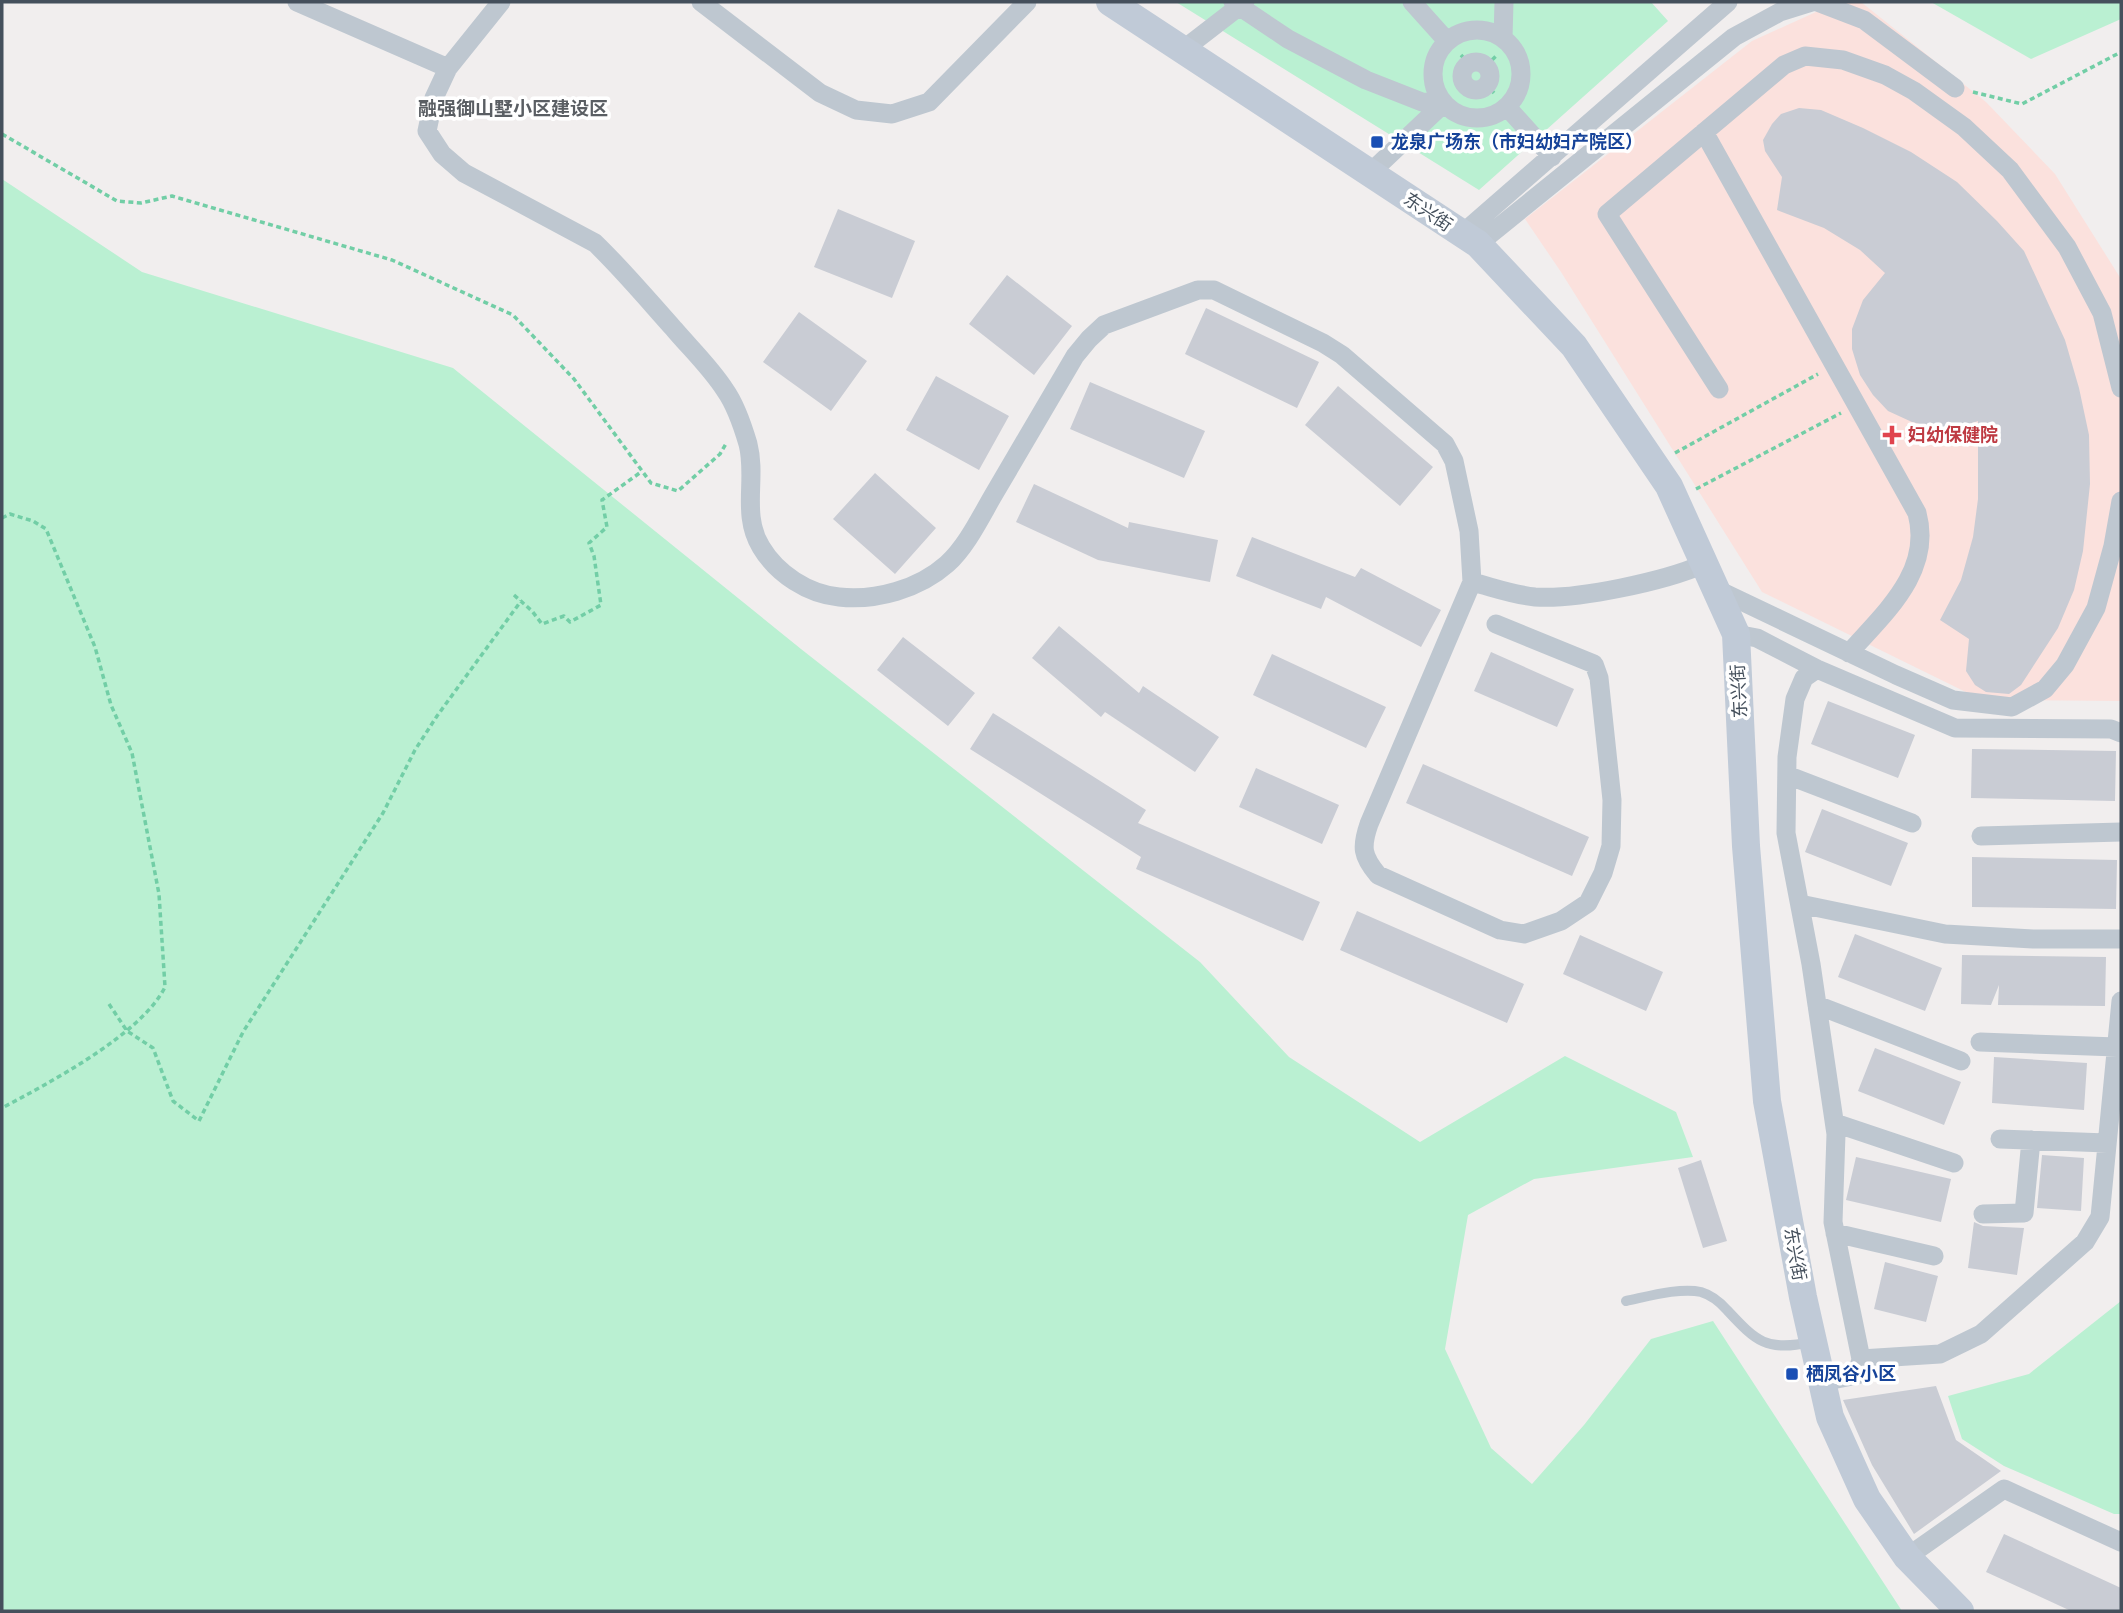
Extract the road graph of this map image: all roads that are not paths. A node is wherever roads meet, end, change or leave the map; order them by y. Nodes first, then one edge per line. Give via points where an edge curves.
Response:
1 (297, 2) edge
2 (501, 2) edge
3 (701, 2) edge
4 (1027, 2) edge
5 (1110, 2) edge
6 (1412, 2) edge
7 (1504, 2) edge
8 (1728, 2) edge
9 (1815, 2) edge
10 (1239, 4) edge
11 (1503, 38) junction
12 (1447, 41) junction
13 (1184, 50) junction
14 (448, 68) junction
15 (1955, 88) road end
16 (1444, 103) junction
17 (1507, 107) junction
18 (1704, 132) junction
19 (1552, 157) junction
20 (1370, 173) junction
21 (1470, 239) junction
22 (2121, 388) edge
23 (1719, 389) dead end
24 (2121, 502) edge
25 (1710, 577) junction
26 (1472, 582) junction
27 (1496, 624) dead end
28 (1736, 634) junction
29 (1849, 653) junction
30 (1817, 668) junction
31 (2121, 733) edge
32 (1787, 775) junction
33 (1912, 823) dead end
34 (2121, 832) edge
35 (1981, 836) dead end
36 (1800, 904) junction
37 (2121, 939) edge
38 (2121, 1000) edge
39 (1817, 1005) junction
40 (1980, 1042) dead end
41 (2117, 1047) junction
42 (1961, 1061) dead end
43 (1835, 1123) junction
44 (2000, 1139) dead end
45 (2031, 1140) junction
46 (2107, 1143) junction
47 (1954, 1163) dead end
48 (1983, 1214) dead end
49 (1835, 1233) junction
50 (1934, 1256) dead end
51 (1626, 1301) dead end
52 (1813, 1341) junction
53 (1861, 1359) junction
54 (1822, 1382) junction
55 (2121, 1542) edge
56 (1907, 1557) junction
57 (1960, 1611) edge

1 - 14 street
2 - 14 street
3 - 4 street via 820,93 856,110 892,114 929,102
5 - 13 street, 东兴街
6 - 12 street
7 - 11 street
8 - 19 street
9 - 15 street via 1864,20
9 - 21 street via 1780,12 1734,37
10 - 13 street
10 - 16 street via 1288,39 1366,80 1422,102
11 - 12 street via 1471,30
11 - 17 street via 1514,49 1522,72 1516,96
12 - 16 street via 1433,74
13 - 20 street, 东兴街
14 - 26 street via 434,98 427,131 442,154 464,173 595,243 700,358 726,391 747,443 750,521 761,548 801,585 829,596 892,593 926,580 949,563 1089,339 1104,325 1198,290 1214,290 1323,343 1445,444 1454,461 1469,531
16 - 17 street via 1473,118
16 - 20 street
17 - 19 street
18 - 22 street via 1784,65 1805,56 1843,60 1914,91 1964,127 2010,170 2067,247 2102,313
18 - 23 street via 1607,214
18 - 29 street via 1917,513 1922,531 1920,550 1900,595
19 - 21 street
20 - 21 street, 东兴街
21 - 25 street, 东兴街 via 1574,346 1675,499
24 - 29 street via 2096,608 2065,665 2045,689 2012,707 1953,700
25 - 26 street via 1686,572 1579,594 1535,597
25 - 28 street, 东兴街
25 - 29 street
26 - 27 street via 1369,824 1364,841 1366,860 1378,875 1500,930 1524,934 1561,922 1588,904 1611,846 1612,800 1594,664
28 - 30 street via 1757,638
28 - 52 street, 东兴街 via 1746,846 1767,1101
30 - 31 street via 1955,728 2111,729
30 - 32 street via 1804,678 1795,699
32 - 33 street
32 - 36 street via 1786,833
34 - 35 street
36 - 37 street via 1945,934
36 - 39 street
38 - 41 street
39 - 42 street
39 - 43 street
40 - 41 street
41 - 46 street
43 - 47 street
43 - 49 street
44 - 45 street
45 - 46 street
45 - 48 street via 2024,1213
46 - 53 street via 2100,1217 2085,1242 1992,1325 1940,1354
49 - 50 street
49 - 53 street
51 - 52 lane via 1702,1292 1718,1300 1752,1336 1768,1344 1788,1347
52 - 54 street, 东兴街
53 - 54 street via 1857,1375
54 - 56 street, 东兴街 via 1830,1418 1867,1499
55 - 56 street via 2004,1489
56 - 57 street, 东兴街

